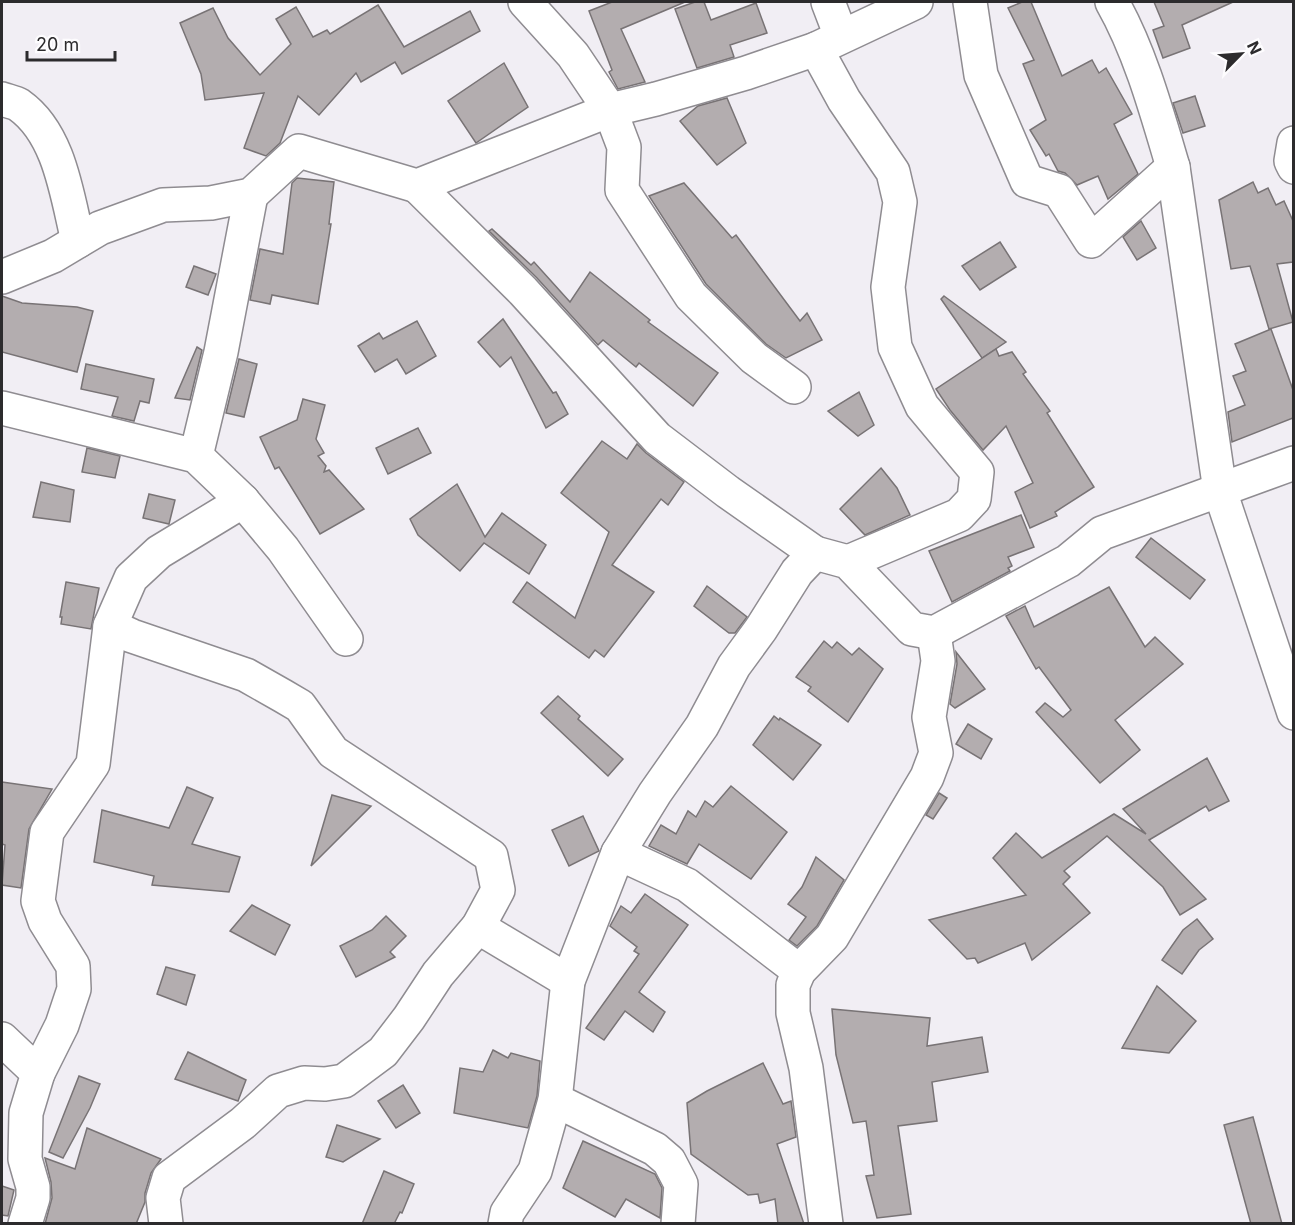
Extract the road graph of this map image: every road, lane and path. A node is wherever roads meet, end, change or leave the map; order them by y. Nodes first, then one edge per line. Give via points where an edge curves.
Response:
1 (525, 2) edge
2 (828, 2) edge
3 (916, 2) edge
4 (970, 2) edge
5 (1112, 2) edge
6 (829, 43) junction
7 (2, 99) edge
8 (610, 110) junction
9 (1293, 143) edge
10 (1293, 166) edge
11 (1173, 167) junction
12 (417, 186) junction
13 (251, 195) junction
14 (78, 241) junction
15 (2, 277) edge
16 (794, 387) dead end
17 (2, 408) edge
18 (196, 456) junction
19 (1293, 463) edge
20 (1220, 491) junction
21 (243, 501) junction
22 (815, 553) junction
23 (848, 562) junction
24 (110, 626) junction
25 (934, 633) junction
26 (346, 639) dead end
27 (1293, 713) edge
28 (618, 853) junction
29 (478, 927) junction
30 (799, 971) junction
31 (568, 981) junction
32 (2, 1039) edge
33 (38, 1073) junction
34 (555, 1100) junction
35 (509, 1220) edge
36 (25, 1224) edge
37 (166, 1224) edge
38 (678, 1224) edge
39 (826, 1224) edge

1 - 8 street via 573,55
2 - 6 street
3 - 6 street
4 - 11 street via 981,75 1028,181 1059,191 1091,241
5 - 11 street via 1126,26
6 - 8 street via 712,83
6 - 23 street via 844,100 893,172 900,202 888,287 895,347 922,406 977,472 974,500 959,515
7 - 14 street via 18,104 41,126 55,152
8 - 12 street
8 - 16 street via 624,147 622,190 691,296 754,358
9 - 10 street
11 - 20 street
12 - 13 street via 299,151
12 - 22 street via 523,291 657,438
13 - 14 street via 211,203 163,205 100,228
13 - 18 street via 221,352
14 - 15 street
17 - 18 street
18 - 21 street
19 - 20 street
20 - 25 street via 1102,533 1068,561
20 - 27 street
21 - 24 street via 159,552 131,578
21 - 26 street via 283,549
22 - 23 street
22 - 28 street via 797,572 734,666 702,726 654,793
23 - 25 street via 912,629
24 - 29 street via 246,675 300,706 333,752 491,856 498,890
24 - 33 street via 93,764 47,832 38,901 45,921 73,966 74,989 62,1025
25 - 30 street via 938,661 929,717 936,753 927,777 832,937
28 - 30 street via 687,885
28 - 31 street
29 - 31 street
29 - 37 street via 438,974 383,1052 344,1081 304,1083 278,1091 243,1123 176,1172 163,1198
30 - 39 street via 793,985 794,1013 806,1068
31 - 34 street
32 - 33 street
33 - 36 street via 26,1113 25,1159 33,1198
34 - 35 street via 535,1171
34 - 38 street via 655,1149 669,1161 681,1184

